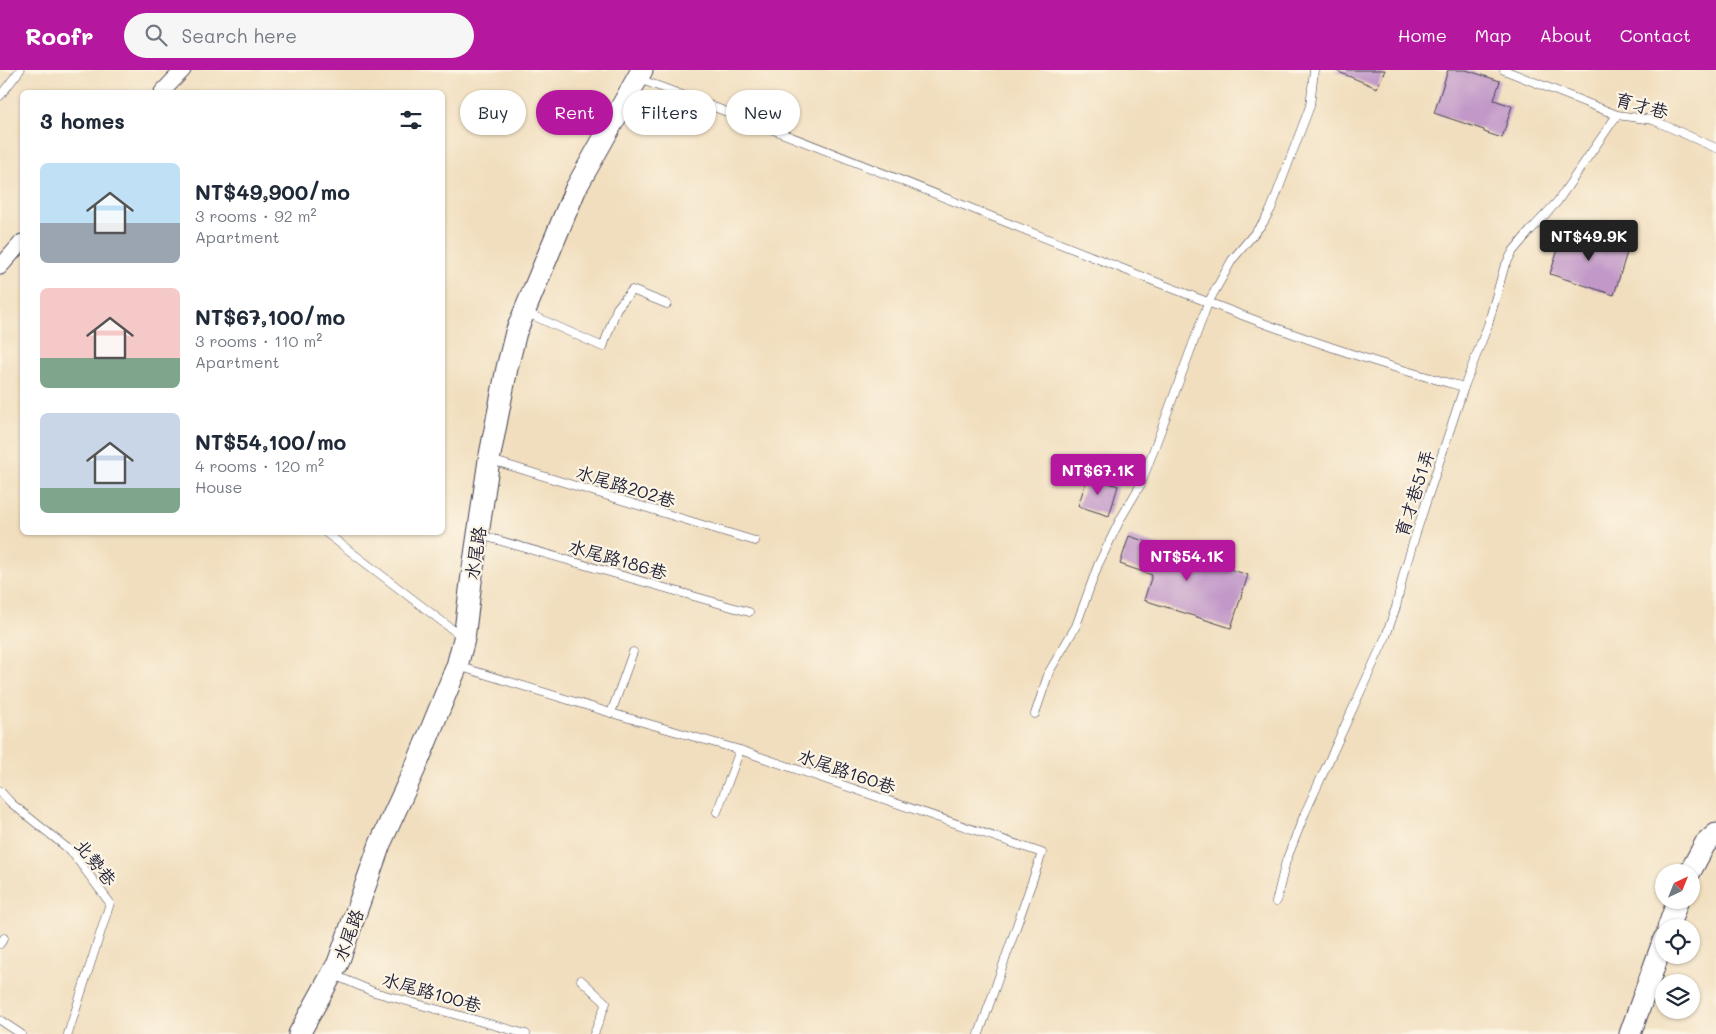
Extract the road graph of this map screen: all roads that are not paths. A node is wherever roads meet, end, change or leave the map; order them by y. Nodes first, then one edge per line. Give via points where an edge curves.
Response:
1 (20, 70) edge
2 (183, 70) edge
3 (1314, 70) edge
4 (1504, 70) edge
5 (639, 74) edge
6 (164, 90) edge
7 (0, 96) edge
8 (1617, 115) junction
9 (1716, 148) edge
10 (20, 244) edge
11 (0, 267) edge
12 (1208, 303) junction
13 (666, 304) dead end
14 (523, 312) junction
15 (1464, 387) junction
16 (489, 460) junction
17 (329, 535) edge
18 (478, 535) junction
19 (755, 541) dead end
20 (749, 612) dead end
21 (464, 638) junction
22 (633, 652) dead end
23 (457, 666) junction
24 (611, 713) junction
25 (1035, 714) dead end
26 (740, 750) junction
27 (0, 791) edge
28 (717, 812) dead end
29 (1716, 834) edge
30 (1694, 864) edge
31 (1276, 902) dead end
32 (1655, 964) edge
33 (332, 974) junction
34 (581, 980) dead end
35 (0, 1020) edge
36 (21, 1034) edge
37 (68, 1034) edge
38 (299, 1034) edge
39 (526, 1034) edge
40 (594, 1034) edge
41 (979, 1034) edge
42 (1630, 1034) edge

1 - 7 lane
2 - 6 street
3 - 12 lane via 1310,106 1271,209 1232,260
4 - 8 lane, 育才巷
5 - 12 lane
5 - 14 street, 水尾路 via 576,188
8 - 9 lane, 育才巷 via 1653,120
8 - 15 lane, 育才巷51弄 via 1557,202 1513,251 1504,268 1488,325
10 - 11 street
12 - 15 lane via 1402,371
12 - 25 lane via 1141,484 1098,565 1076,626 1049,672
13 - 14 lane via 632,290 617,308 603,347
14 - 16 street, 水尾路 via 506,368
15 - 31 lane, 育才巷51弄 via 1386,636 1305,813 1289,853
16 - 18 street, 水尾路
16 - 19 lane, 水尾路202巷
17 - 21 lane
18 - 20 lane, 水尾路186巷
18 - 21 street, 水尾路
21 - 23 street, 水尾路
22 - 24 lane
23 - 24 lane, 水尾路160巷
23 - 33 street, 水尾路 via 380,844
24 - 26 lane, 水尾路160巷
26 - 28 lane
26 - 41 lane, 水尾路160巷 via 1042,853
27 - 37 lane, 北勢巷 via 70,851 110,903
29 - 30 street via 1705,844
32 - 42 street
33 - 38 street, 水尾路
33 - 39 lane, 水尾路100巷 via 374,992
34 - 40 lane via 606,1003
35 - 36 lane

